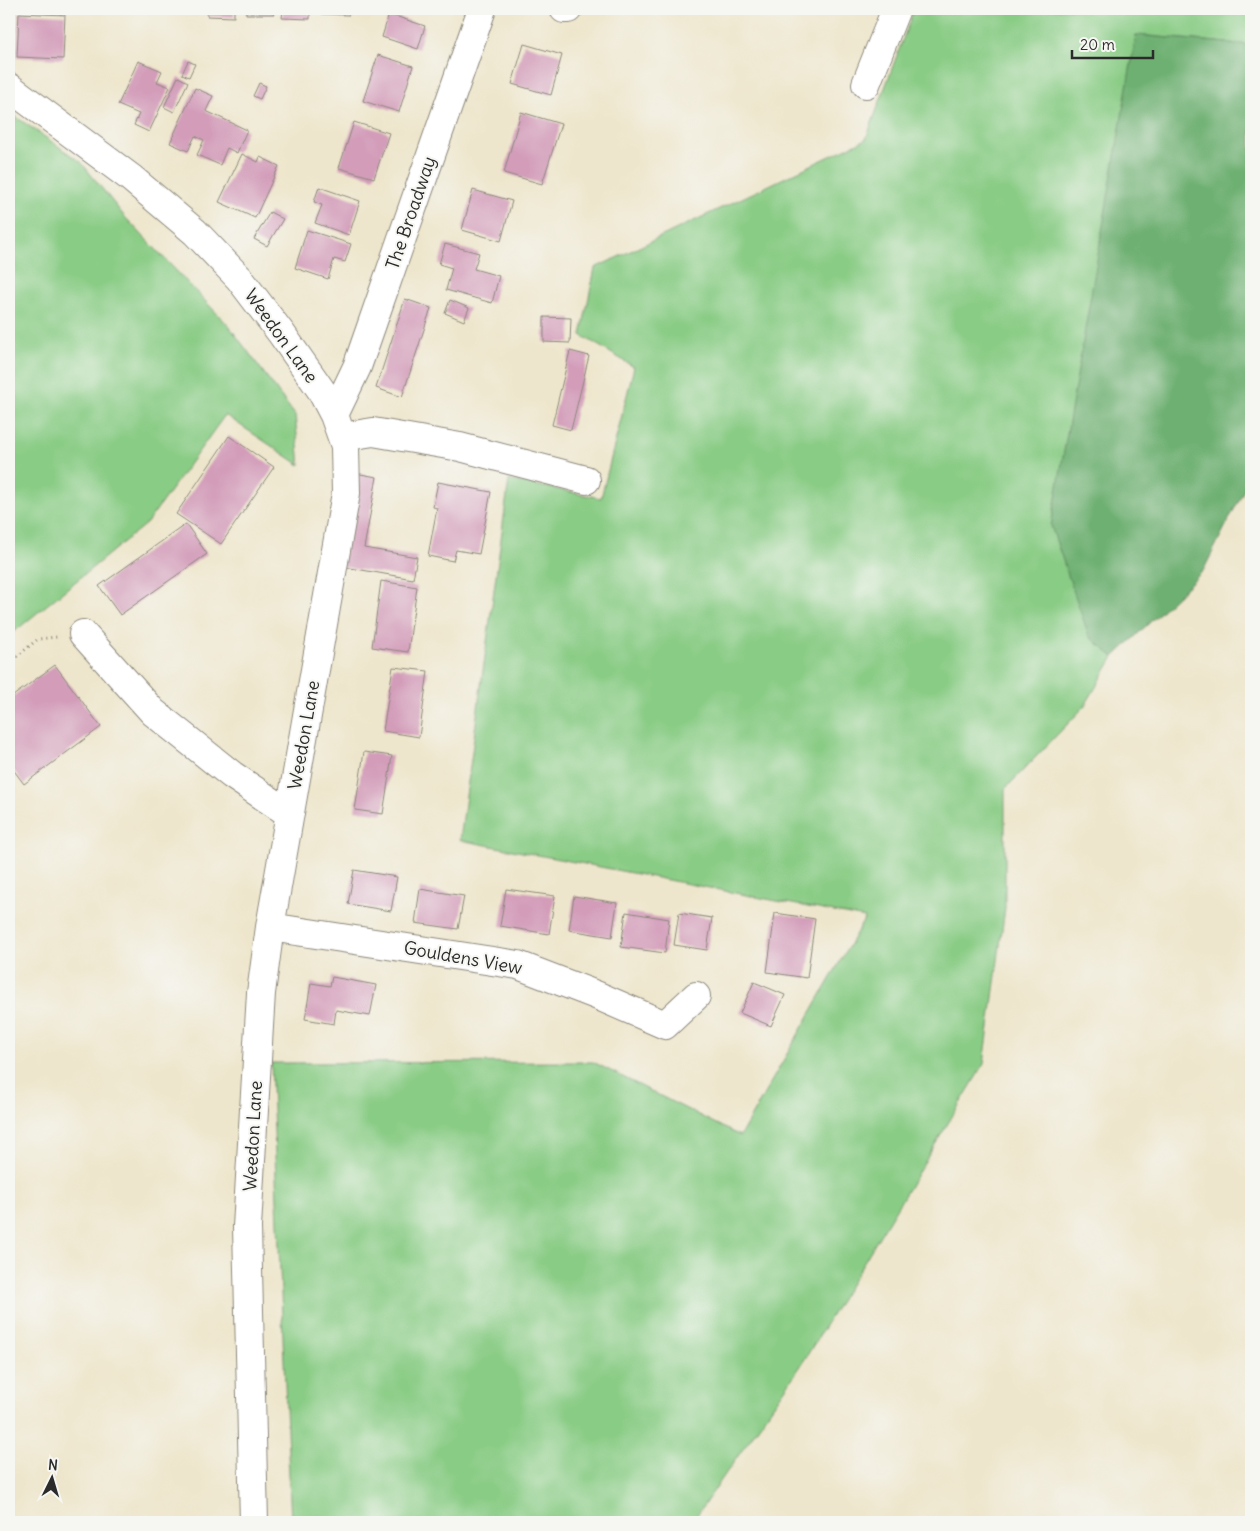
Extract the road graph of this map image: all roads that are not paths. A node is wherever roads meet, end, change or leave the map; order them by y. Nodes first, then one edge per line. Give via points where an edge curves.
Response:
1 (482, 9) edge
2 (896, 9) edge
3 (866, 84) dead end
4 (9, 87) edge
5 (338, 426) junction
6 (586, 480) dead end
7 (83, 634) road end
8 (290, 814) junction
9 (270, 927) junction
10 (696, 996) dead end
11 (254, 1522) edge

1 - 5 street, The Broadway
2 - 3 street
4 - 5 street, Weedon Lane via 131,178 195,232 239,278 282,333 321,390
5 - 6 street via 460,447
5 - 8 street, Weedon Lane via 345,446 346,492
7 - 8 street via 154,712 232,775
8 - 9 street, Weedon Lane
9 - 10 street, Gouldens View via 518,965 665,1025
9 - 11 street, Weedon Lane via 261,993 247,1227

